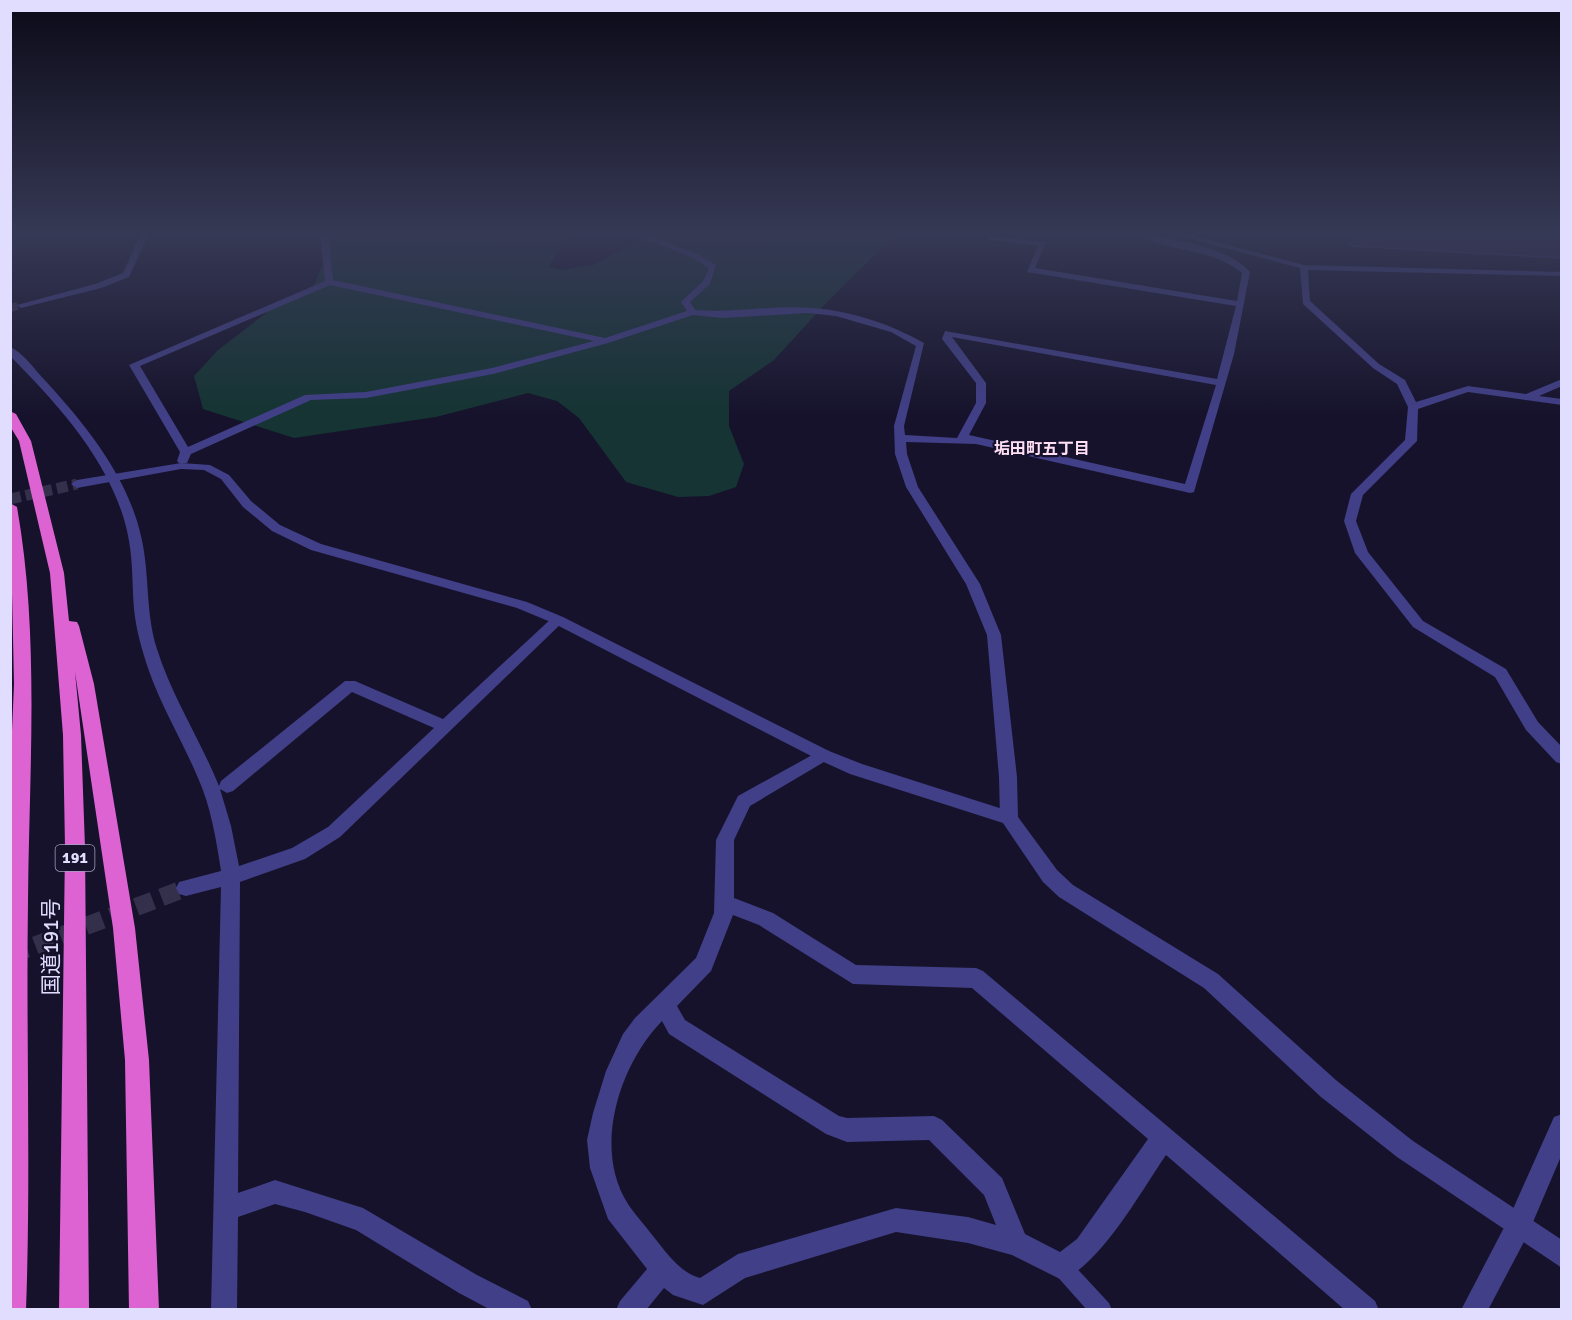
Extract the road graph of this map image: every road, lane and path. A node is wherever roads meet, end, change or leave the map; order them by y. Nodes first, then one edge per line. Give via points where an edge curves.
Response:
1 (71, 293) edge
2 (304, 293) edge
3 (379, 293) edge
4 (696, 293) edge
5 (1170, 293) edge
6 (1243, 293) edge
7 (1305, 293) edge
8 (1241, 304) junction
9 (21, 305) tunnel mouth
10 (692, 312) junction
11 (605, 341) junction
12 (10, 350) edge
13 (1562, 381) edge
14 (1221, 383) junction
15 (1530, 396) junction
16 (1562, 402) edge
17 (1413, 407) junction
18 (10, 414) edge
19 (900, 438) junction
20 (986, 442) junction
21 (186, 452) junction
22 (180, 466) junction
23 (111, 478) junction
24 (77, 484) tunnel mouth
25 (10, 507) edge
26 (57, 573) junction
27 (558, 620) junction
28 (447, 727) junction
29 (823, 755) junction
30 (1562, 758) edge
31 (227, 786) dead end
32 (1009, 818) junction
33 (231, 875) junction
34 (186, 888) tunnel mouth
35 (724, 903) junction
36 (17, 905) junction
37 (10, 941) edge
38 (665, 1006) junction
39 (1562, 1125) edge
40 (1164, 1137) junction
41 (224, 1210) junction
42 (1518, 1227) junction
43 (1016, 1242) junction
44 (1562, 1255) edge
45 (1062, 1267) junction
46 (663, 1269) junction
47 (11, 1310) edge
48 (74, 1310) edge
49 (144, 1310) edge
50 (224, 1310) edge
51 (519, 1310) edge
52 (628, 1310) edge
53 (1102, 1310) edge
54 (1366, 1310) edge
55 (1474, 1310) edge

1 - 9 street
2 - 21 street via 134,365
3 - 11 street
4 - 10 street via 685,303
5 - 8 street
6 - 8 street
7 - 17 street via 1306,302 1376,366 1401,382
8 - 14 street
10 - 11 street
10 - 19 street via 837,313 894,330 921,345 899,426
11 - 21 street via 493,371 378,393 309,397
12 - 23 street via 74,421
13 - 15 street
14 - 20 street via 1190,489
14 - 20 street via 948,333 947,339 981,382 981,403 962,437
15 - 16 street
15 - 17 street via 1468,389
17 - 30 street via 1411,441 1358,494 1350,521 1362,553 1418,624 1501,673 1532,726
18 - 26 highway, 国道191号 / 191 via 25,441
19 - 20 street
19 - 32 street via 912,487 973,584 994,635
21 - 22 street
22 - 23 street
22 - 27 street via 206,467 225,477 247,504 276,528 316,547 522,605
23 - 24 street
23 - 33 street via 134,534 145,637 207,780 222,822
25 - 36 highway, 国道191号 via 18,555 21,640
26 - 48 highway, 国道191号 / 191 via 72,735 75,836
26 - 49 highway via 86,684 124,928 137,1060
27 - 28 street
27 - 29 street
28 - 31 street via 350,685
28 - 33 street via 334,832 309,850 284,862
29 - 32 street
29 - 35 street via 744,801 725,840
32 - 42 street via 1050,876 1066,891 1211,981 1329,1089 1405,1149
33 - 34 street
33 - 41 street
35 - 38 street via 724,913 704,964
35 - 40 street via 766,919 853,974 976,978
36 - 37 highway
36 - 47 highway, 国道191号
38 - 43 street via 676,1027 834,1126 847,1130 934,1128 993,1187
38 - 46 street via 631,1042 617,1071 599,1140 602,1168 617,1210
39 - 42 street
40 - 45 street via 1086,1248
40 - 54 street
41 - 50 street
41 - 51 street via 274,1192 305,1200 363,1220
42 - 44 street
42 - 55 street
43 - 45 street
43 - 46 street via 968,1230 896,1220 738,1267 703,1292 682,1286
45 - 53 lane
46 - 52 street

